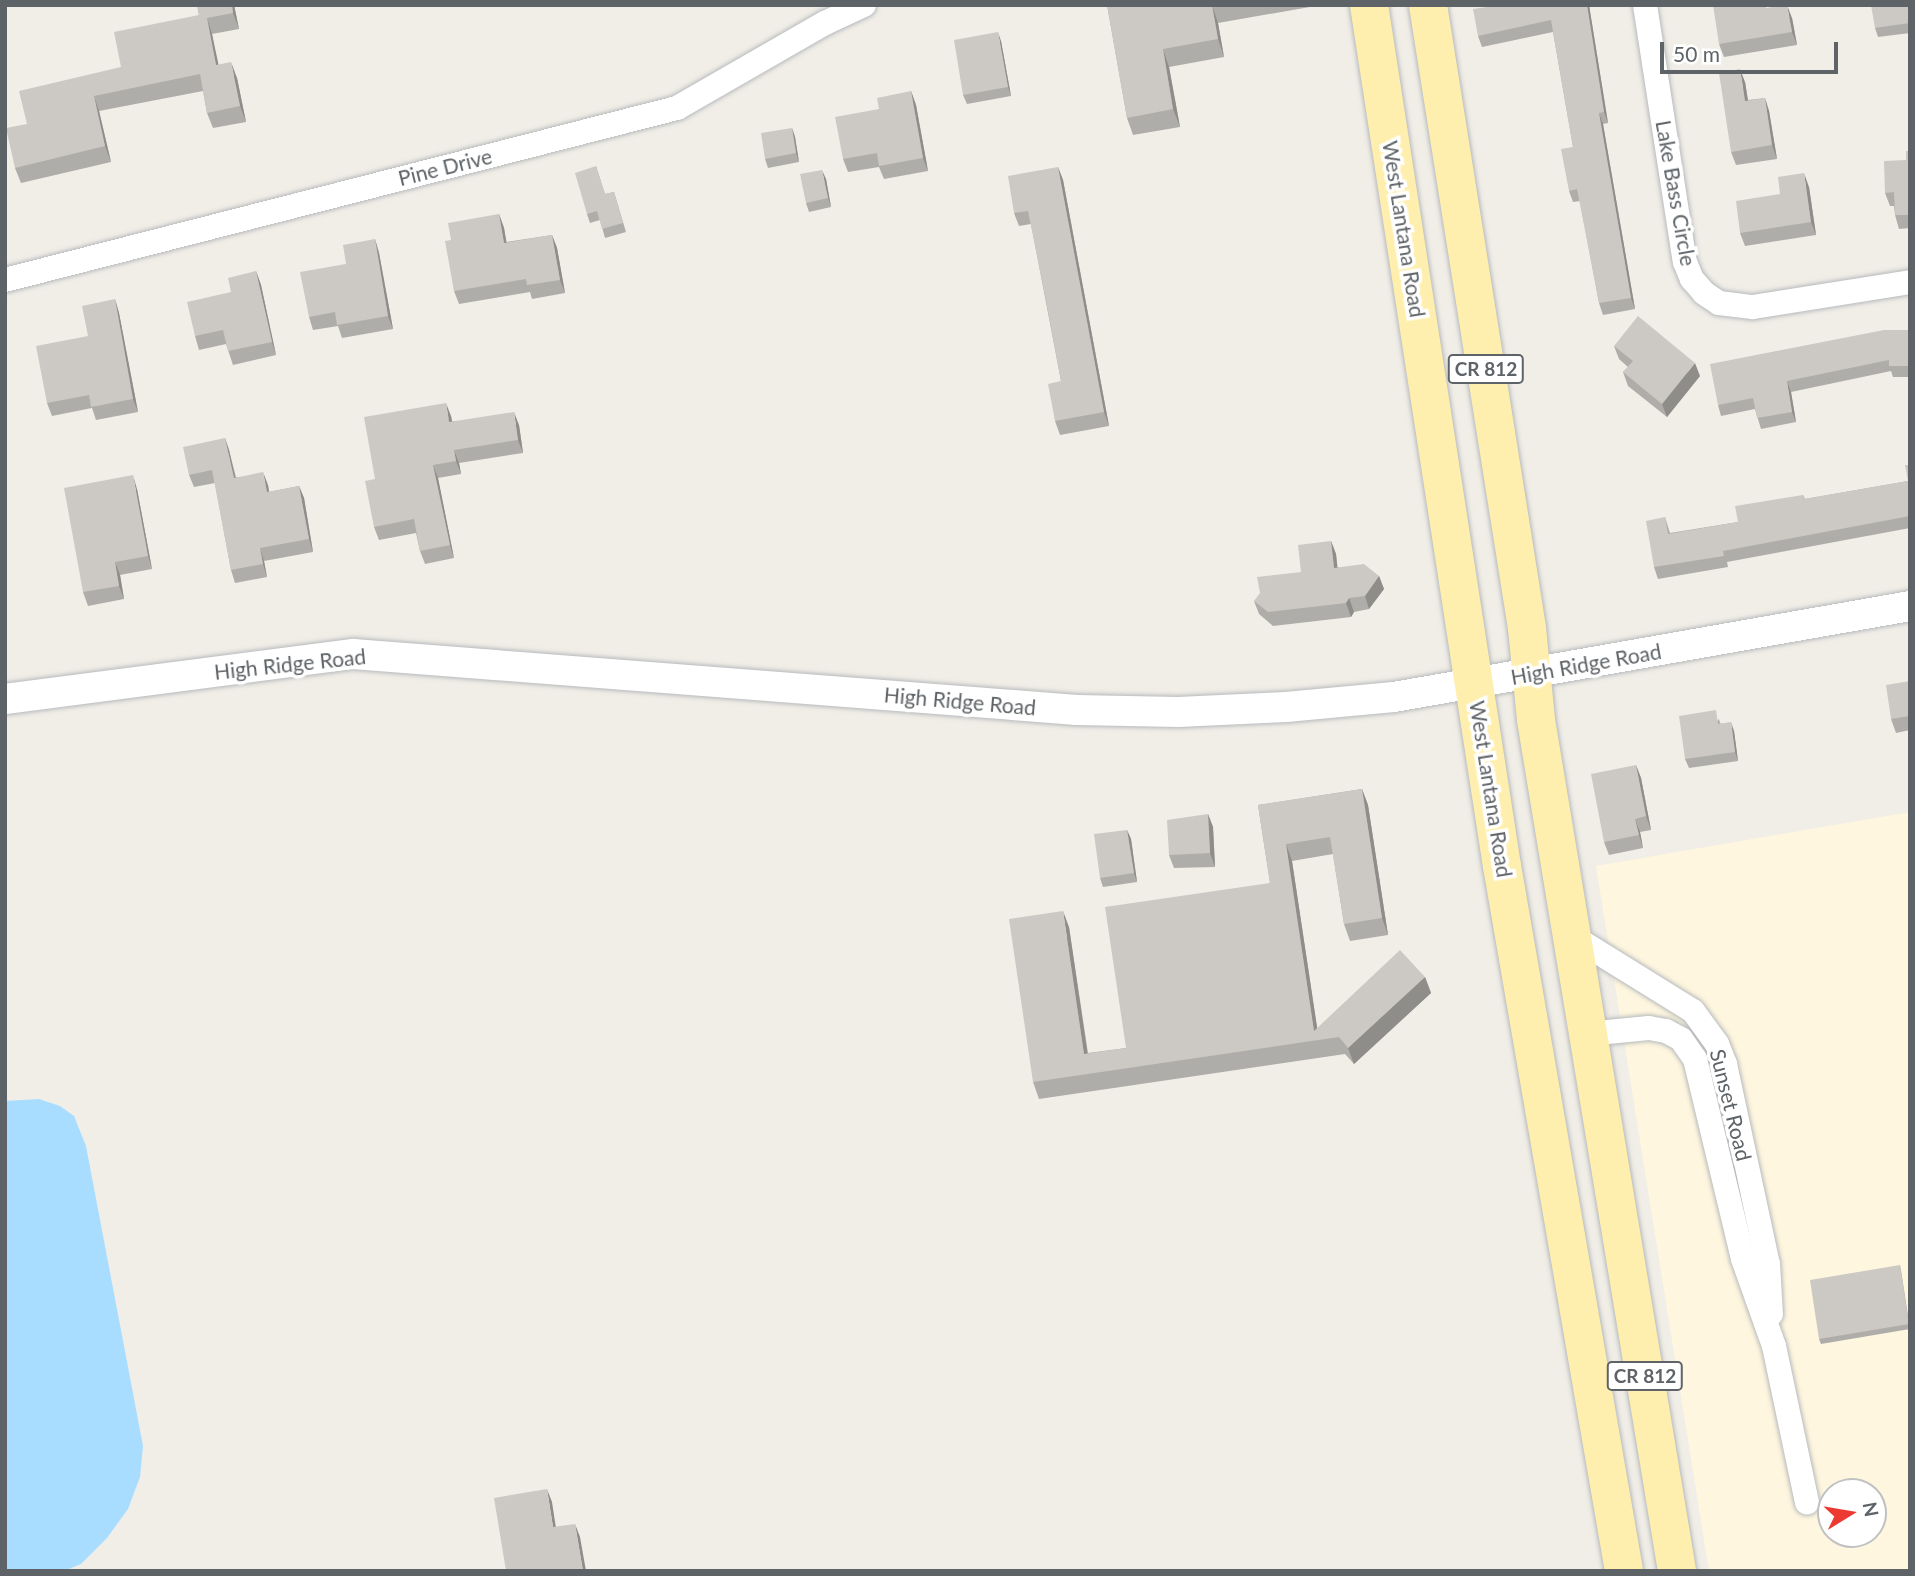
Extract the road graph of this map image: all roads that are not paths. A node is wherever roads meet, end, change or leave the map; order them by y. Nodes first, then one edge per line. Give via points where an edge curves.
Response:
1 (864, 5) edge
2 (1369, 5) edge
3 (1428, 5) edge
4 (1645, 5) edge
5 (5, 280) edge
6 (1910, 282) edge
7 (1910, 606) edge
8 (1531, 673) junction
9 (1475, 683) junction
10 (5, 699) edge
11 (1572, 936) junction
12 (1587, 1034) junction
13 (1533, 1046) junction
14 (1774, 1346) junction
15 (1807, 1503) dead end
16 (1624, 1571) edge
17 (1677, 1571) edge

1 - 5 street, Pine Drive via 677,108
2 - 9 main road, West Lantana Road / CR 812
3 - 8 main road, CR 812
4 - 6 street, Lake Bass Circle via 1685,262 1704,293 1719,303 1753,307
7 - 8 street, High Ridge Road
8 - 9 street, High Ridge Road
8 - 11 main road, CR 812
9 - 10 street, High Ridge Road via 1394,697 1286,707 1077,710 353,654
9 - 13 main road, West Lantana Road / CR 812
11 - 12 main road, CR 812
11 - 14 street, Sunset Road via 1693,1011 1717,1044 1768,1264
12 - 13 main road
12 - 14 street, Sunset Road via 1649,1028 1666,1031 1689,1047 1743,1259
12 - 17 main road, CR 812
13 - 16 main road, West Lantana Road / CR 812
14 - 15 street, Sunset Road

